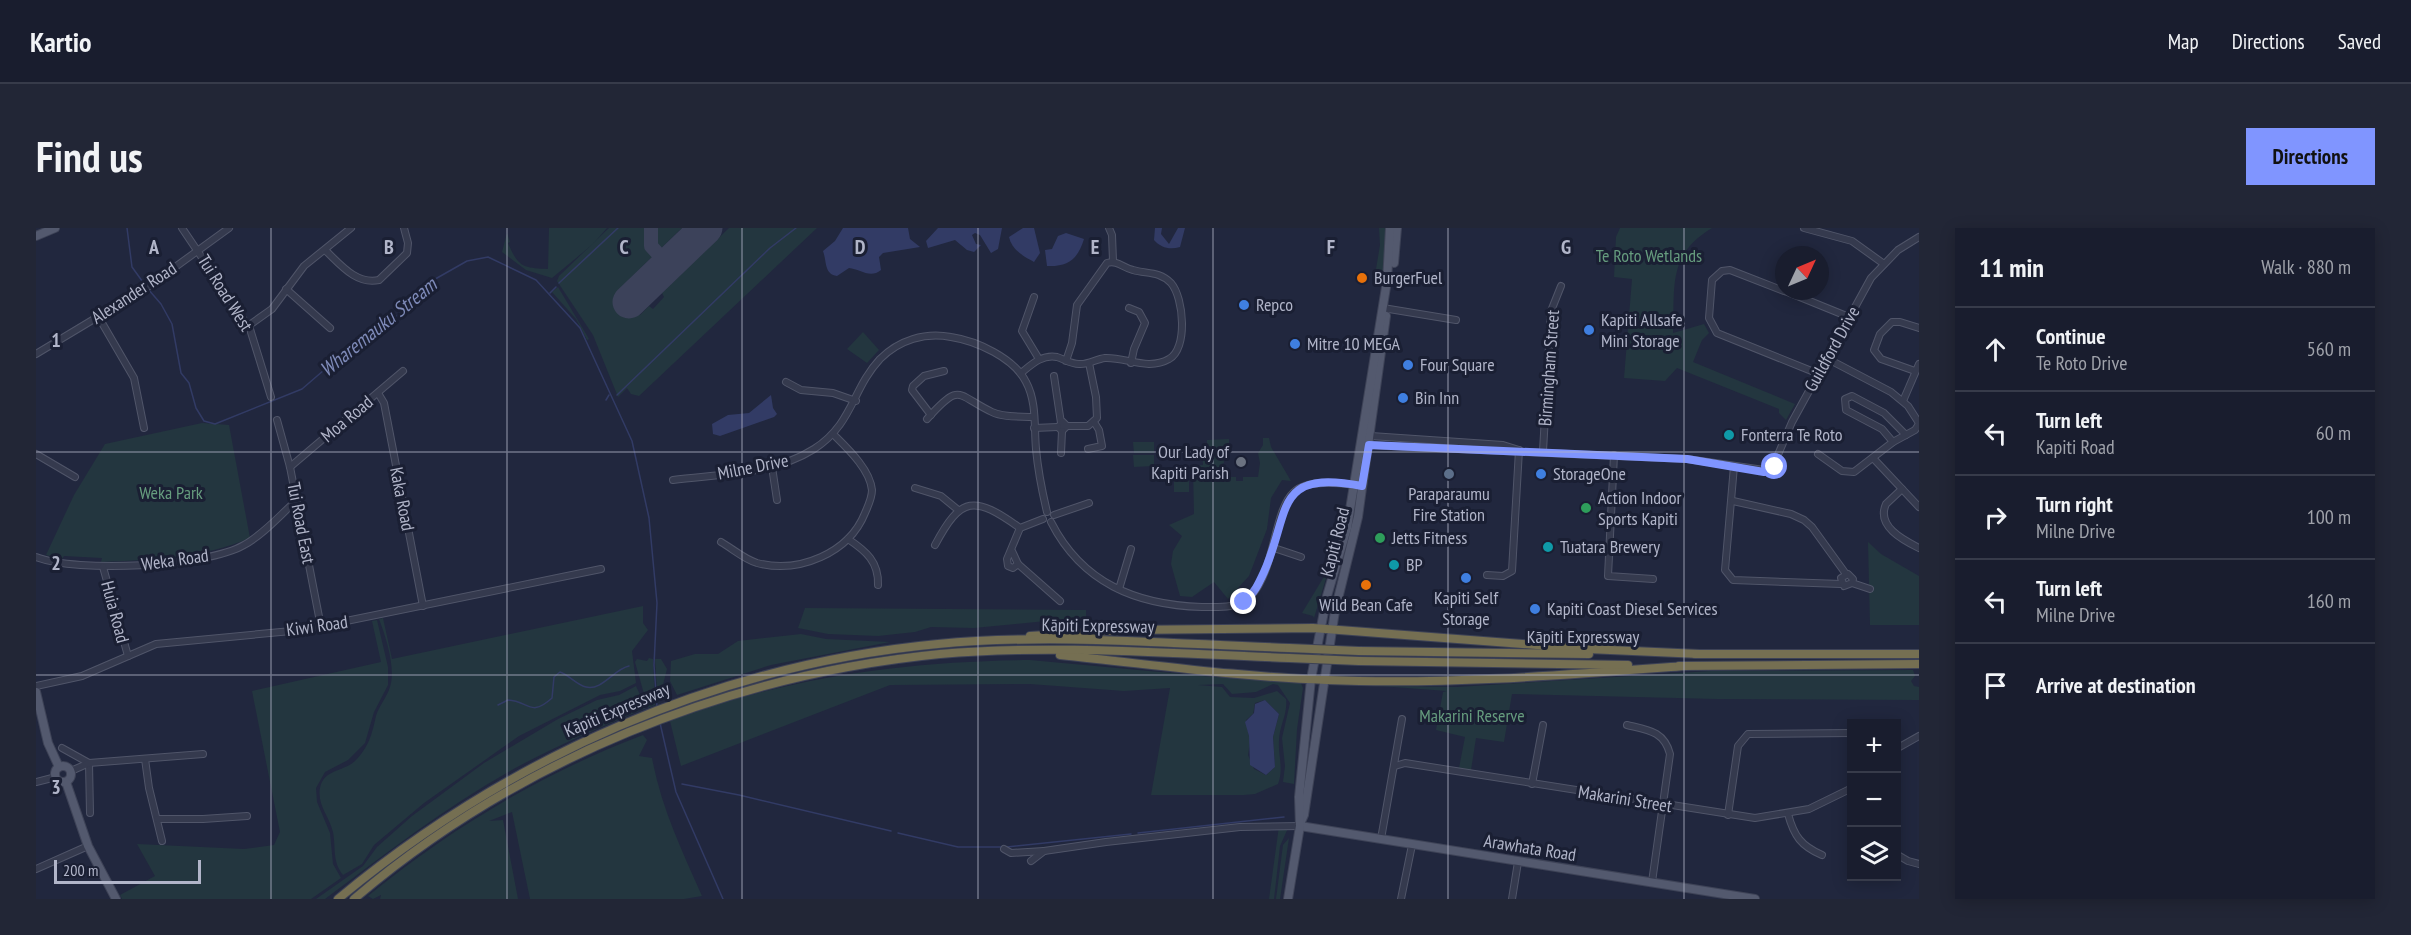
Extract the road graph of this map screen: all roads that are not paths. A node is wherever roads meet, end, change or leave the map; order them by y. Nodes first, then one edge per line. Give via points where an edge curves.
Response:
1 (182, 228) edge
2 (228, 228) edge
3 (351, 228) edge
4 (404, 228) edge
5 (1109, 228) edge
6 (1390, 228) edge
7 (1397, 228) edge
8 (1804, 228) edge
9 (52, 229) edge
10 (36, 236) edge
11 (1919, 237) edge
12 (1396, 247) junction
13 (325, 250) junction
14 (198, 251) junction
15 (1389, 256) junction
16 (1113, 261) junction
17 (1884, 264) junction
18 (1561, 286) dead end
19 (1775, 288) edge
20 (286, 289) junction
21 (1034, 297) dead end
22 (1806, 300) edge
23 (1129, 308) dead end
24 (1385, 308) junction
25 (98, 316) junction
26 (1849, 317) junction
27 (1455, 320) dead end
28 (248, 326) junction
29 (330, 328) dead end
30 (1919, 328) edge
31 (36, 354) edge
32 (1039, 359) junction
33 (1828, 359) junction
34 (1066, 361) junction
35 (1089, 363) junction
36 (1131, 363) junction
37 (1919, 364) edge
38 (403, 371) dead end
39 (944, 371) dead end
40 (1915, 371) junction
41 (1021, 373) junction
42 (1819, 375) junction
43 (1054, 376) dead end
44 (786, 382) dead end
45 (378, 393) junction
46 (271, 397) dead end
47 (856, 401) junction
48 (1904, 401) junction
49 (1034, 417) junction
50 (277, 420) dead end
51 (1094, 422) junction
52 (1919, 425) edge
53 (1362, 426) junction
54 (1062, 427) junction
55 (1034, 428) junction
56 (144, 429) dead end
57 (833, 434) junction
58 (1906, 435) junction
59 (1395, 437) junction
60 (1368, 440) junction
61 (1451, 441) junction
62 (1893, 442) junction
63 (1386, 446) junction
64 (1088, 449) dead end
65 (1451, 449) junction
66 (1519, 450) junction
67 (1543, 451) junction
68 (1061, 453) dead end
69 (1358, 453) junction
70 (36, 454) edge
71 (1818, 454) dead end
72 (1614, 455) junction
73 (1873, 458) junction
74 (1734, 466) junction
75 (290, 467) junction
76 (772, 467) junction
77 (75, 477) dead end
78 (673, 480) dead end
79 (1353, 484) junction
80 (1362, 486) junction
81 (915, 488) dead end
82 (1902, 489) junction
83 (297, 500) junction
84 (777, 500) dead end
85 (1733, 501) junction
86 (1089, 503) dead end
87 (1919, 507) edge
88 (957, 509) junction
89 (1047, 512) junction
90 (1043, 519) junction
91 (1052, 519) junction
92 (1020, 528) junction
93 (848, 539) junction
94 (721, 542) dead end
95 (935, 545) dead end
96 (1274, 548) junction
97 (1919, 548) edge
98 (1131, 549) dead end
99 (1012, 551) junction
100 (36, 557) edge
101 (1301, 557) dead end
102 (1018, 564) junction
103 (103, 567) junction
104 (601, 569) dead end
105 (1846, 574) junction
106 (1487, 575) dead end
107 (1653, 579) dead end
108 (1852, 583) junction
109 (1841, 584) junction
110 (878, 585) dead end
111 (1119, 589) junction
112 (1870, 589) dead end
113 (1060, 601) dead end
114 (423, 606) junction
115 (321, 627) junction
116 (1320, 629) junction
117 (1332, 630) junction
118 (997, 640) junction
119 (1014, 651) junction
120 (1289, 653) junction
121 (1700, 654) junction
122 (1919, 654) edge
123 (128, 656) junction
124 (1919, 664) edge
125 (1685, 666) junction
126 (1311, 679) junction
127 (1324, 680) junction
128 (36, 686) edge
129 (36, 692) edge
130 (1402, 720) dead end
131 (1543, 725) dead end
132 (1627, 725) dead end
133 (1847, 733) edge
134 (1919, 736) edge
135 (1901, 746) edge
136 (62, 748) dead end
137 (203, 754) dead end
138 (145, 759) junction
139 (89, 763) junction
140 (1395, 766) junction
141 (59, 767) junction
142 (71, 771) junction
143 (56, 777) junction
144 (36, 782) edge
145 (66, 782) junction
146 (1533, 784) junction
147 (1847, 792) edge
148 (1663, 805) junction
149 (90, 813) dead end
150 (1788, 814) junction
151 (1728, 815) junction
152 (247, 816) dead end
153 (157, 819) junction
154 (1300, 826) junction
155 (1381, 839) junction
156 (162, 841) dead end
157 (1412, 844) junction
158 (88, 846) junction
159 (1004, 849) dead end
160 (1044, 850) junction
161 (1822, 855) dead end
162 (1901, 857) edge
163 (1030, 861) dead end
164 (1518, 862) junction
165 (1919, 864) edge
166 (36, 868) edge
167 (1652, 882) junction
168 (1739, 897) edge
169 (116, 899) edge
170 (338, 899) edge
171 (354, 899) edge
172 (1288, 899) edge
173 (1401, 899) edge
174 (1512, 899) edge
175 (1755, 899) edge

1 - 14 street, Tui Road West
2 - 14 street, Alexander Road
3 - 13 street
4 - 13 street via 407,253 379,280 355,277
5 - 16 street
6 - 15 main road, Kapiti Road
7 - 12 main road, Kapiti Road
8 - 17 street via 1852,242
9 - 10 main road
11 - 17 street, Guildford Drive
12 - 15 main road
12 - 24 main road, Kapiti Road
13 - 20 street via 299,271
14 - 25 street, Alexander Road
14 - 28 street, Tui Road West
15 - 24 main road, Kapiti Road
16 - 34 street via 1104,266 1079,301
16 - 36 street via 1132,270 1160,275 1168,281 1178,301 1181,344 1174,356 1162,363
17 - 26 street, Guildford Drive via 1871,278
18 - 67 street, Birmingham Street via 1551,311
19 - 42 street via 1730,270 1722,271 1712,280 1710,324 1717,333
20 - 28 street via 272,309
20 - 29 street
21 - 32 street via 1022,331
22 - 26 street
23 - 36 street via 1140,312 1145,323
24 - 27 street
24 - 53 main road, Kapiti Road
24 - 60 main road, Kapiti Road
25 - 31 street, Alexander Road
25 - 56 street via 134,378
26 - 33 street, Guildford Drive
28 - 46 street, Tui Road West
30 - 40 street via 1892,322 1880,334 1874,350 1881,359
32 - 34 street via 1056,357
32 - 41 street
33 - 42 street, Guildford Drive
33 - 48 street
34 - 35 street
35 - 36 street via 1112,358
35 - 51 street via 1098,409
37 - 40 street
38 - 45 street, Moa Road
39 - 49 street via 924,376 913,386 929,417 957,394 994,413
40 - 48 street
41 - 47 street, Milne Drive via 986,349 955,337 926,336 902,343 882,357
41 - 49 street via 1032,398
42 - 74 street, Guildford Drive via 1792,422 1775,467 1764,472
43 - 54 street
44 - 47 street via 801,390 833,393
45 - 75 street, Moa Road
45 - 114 street, Kaka Road via 384,403
47 - 57 street, Milne Drive
48 - 52 street
49 - 55 street
50 - 75 street, Tui Road East
51 - 54 street via 1082,427
51 - 64 street via 1102,446
52 - 58 street
53 - 60 street
53 - 69 main road, Kapiti Road
54 - 55 street
54 - 68 street
55 - 89 street
57 - 76 street, Milne Drive via 807,453
57 - 93 street via 862,466 872,490 864,517
58 - 62 street
58 - 62 street via 1877,408 1852,396 1845,399 1846,410 1882,429
59 - 60 street
59 - 61 street
59 - 63 street
60 - 63 street
60 - 69 street
60 - 80 main road, Kapiti Road
61 - 65 street
61 - 66 street via 1508,445
62 - 73 street
63 - 65 street
65 - 66 street
66 - 67 street
66 - 106 street via 1512,571 1503,576
67 - 72 street
69 - 79 main road, Kapiti Road
70 - 77 street
71 - 73 street via 1842,471 1854,472
72 - 74 street
72 - 107 street via 1608,576
73 - 82 street
74 - 85 street
75 - 83 street, Tui Road East
76 - 78 street, Milne Drive
76 - 84 street
79 - 80 street
79 - 96 street via 1306,485 1296,490 1286,502
79 - 116 main road, Kapiti Road via 1347,528
80 - 117 main road, Kapiti Road
81 - 88 street via 941,496
82 - 87 street
82 - 97 street via 1886,504 1885,520 1891,530
83 - 103 street, Weka Road via 242,546 154,565
83 - 115 street, Tui Road East
85 - 105 street via 1804,520
85 - 109 street via 1725,570 1733,580
86 - 91 street
88 - 92 street via 965,505 992,511
88 - 95 street
89 - 90 street
89 - 91 street
90 - 91 street
90 - 92 street
91 - 111 street via 1076,561 1095,578
92 - 99 street
93 - 94 street via 820,558 790,566 757,563
93 - 110 street via 870,554
96 - 101 street
96 - 111 street via 1255,591 1238,604 1169,606
98 - 111 street
99 - 102 street
99 - 102 street via 1008,566
100 - 103 street, Weka Road
102 - 113 street
103 - 123 street, Huia Road
104 - 114 street, Kiwi Road
105 - 108 street via 1852,577
105 - 109 street
108 - 109 street via 1847,587
108 - 112 street
114 - 115 street, Kiwi Road
115 - 123 street, Kiwi Road via 156,644
116 - 117 highway
116 - 118 highway via 1123,630
116 - 126 main road, Kapiti Road
117 - 121 highway
117 - 127 main road, Kapiti Road
118 - 120 highway, Kāpiti Expressway
118 - 170 highway, Kāpiti Expressway via 938,644 818,663 747,680 630,720 525,770 468,804 415,839
119 - 120 highway, Kāpiti Expressway
119 - 126 highway
119 - 171 highway, Kāpiti Expressway via 940,654 872,663 752,689 683,711 576,756 473,812
120 - 121 highway, Kāpiti Expressway, bridge
120 - 125 highway, Kāpiti Expressway, bridge via 1359,661
121 - 122 highway, Kāpiti Expressway
123 - 128 street, Kiwi Road via 82,676
124 - 125 highway, Kāpiti Expressway
125 - 127 highway via 1498,678
126 - 127 highway
126 - 154 main road, Kapiti Road via 1299,797
127 - 154 main road, Kapiti Road
129 - 141 main road via 48,743
130 - 140 street
131 - 146 street
132 - 148 street via 1656,731 1668,746 1670,761
133 - 151 street via 1748,734 1738,746
134 - 135 street
136 - 139 street
137 - 138 street
138 - 139 street
138 - 153 street
139 - 142 street
139 - 149 street
140 - 146 street, Makarini Street via 1405,763
140 - 155 street
141 - 142 main road via 66,766
141 - 143 main road
142 - 145 main road
143 - 144 street
143 - 145 main road
145 - 158 main road
146 - 148 street, Makarini Street
147 - 150 street, Makarini Street
148 - 151 street, Makarini Street
148 - 167 street
150 - 151 street, Makarini Street via 1760,818
150 - 161 street via 1794,835 1806,848
152 - 153 street
153 - 156 street
154 - 155 main road, Arawhata Road
154 - 160 street via 1240,827
154 - 172 main road, Kapiti Road
155 - 157 main road, Arawhata Road
157 - 164 main road, Arawhata Road
157 - 173 street
158 - 166 street
158 - 169 main road
159 - 160 street via 1011,853
160 - 163 street
162 - 165 street
164 - 167 main road, Arawhata Road
164 - 174 street
167 - 168 main road, Arawhata Road
168 - 175 main road, Arawhata Road

